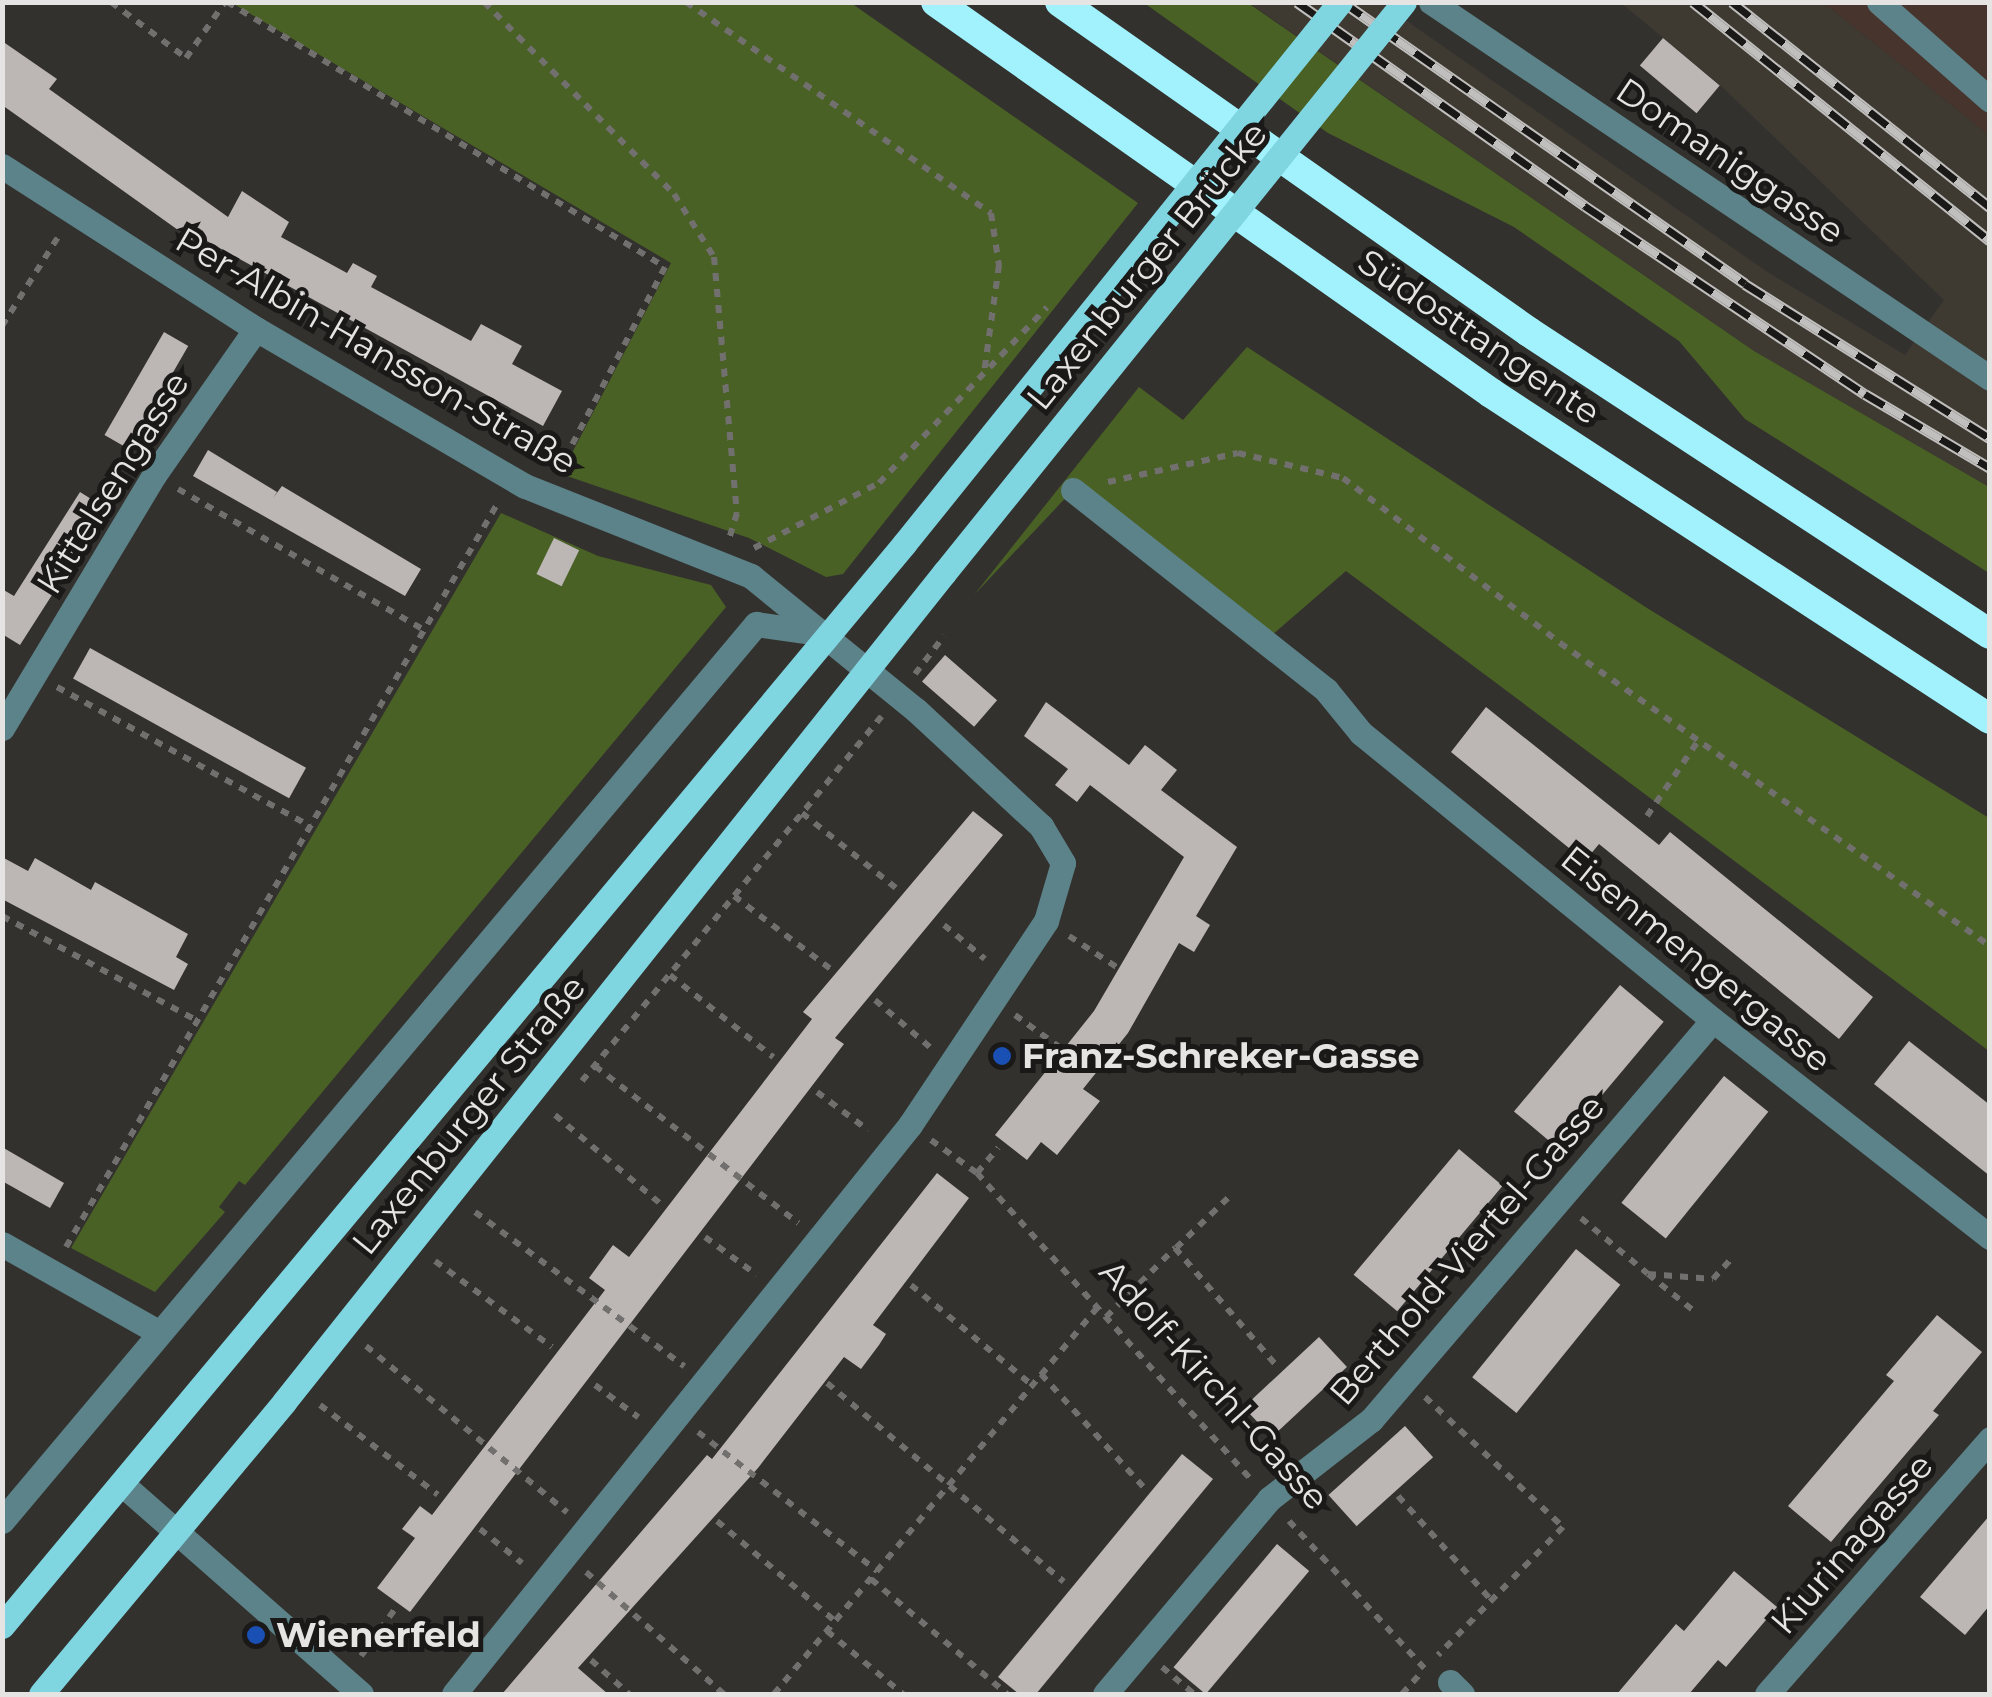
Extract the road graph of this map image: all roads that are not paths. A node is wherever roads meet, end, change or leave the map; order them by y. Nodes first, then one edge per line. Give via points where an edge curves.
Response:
1 (936, 2) edge
2 (1060, 2) edge
3 (1340, 2) edge
4 (1404, 2) edge
5 (1879, 2) edge
6 (1436, 6) edge
7 (1990, 100) edge
8 (2, 166) edge
9 (256, 329) junction
10 (1990, 378) edge
11 (1073, 490) road end
12 (904, 544) joint
13 (944, 573) joint
14 (830, 634) junction
15 (1990, 634) edge
16 (870, 671) junction
17 (1990, 719) edge
18 (2, 728) edge
19 (1713, 1020) junction
20 (1990, 1237) edge
21 (2, 1244) edge
22 (158, 1332) junction
23 (1990, 1439) edge
24 (122, 1484) junction
25 (2, 1520) edge
26 (177, 1532) junction
27 (2, 1626) edge
28 (352, 1687) edge
29 (41, 1694) edge
30 (454, 1694) edge
31 (1105, 1694) edge
32 (1768, 1694) edge

1 - 17 highway, Südosttangente via 1491,393
2 - 15 highway, Südosttangente via 1530,332
3 - 12 main road, Laxenburger Brücke, bridge
4 - 13 main road, Laxenburger Brücke, bridge
5 - 7 street
6 - 10 street, Domaniggasse
8 - 9 street, Per-Albin-Hansson-Straße
9 - 14 street, Per-Albin-Hansson-Straße via 512,478 725,553
9 - 18 street, Kittelsengasse via 154,476
11 - 19 street, Eisenmengergasse via 1326,690 1361,733
12 - 14 main road, Laxenburger Straße
13 - 16 main road, Laxenburger Straße
14 - 16 street
14 - 22 street via 756,624
14 - 24 main road, Laxenburger Straße
16 - 26 main road, Laxenburger Straße
16 - 30 street via 1041,826 1062,863 1046,921 910,1125
19 - 20 street, Eisenmengergasse
19 - 31 street, Berthold-Viertel-Gasse via 1371,1420 1269,1499
21 - 22 street
22 - 25 street
23 - 32 street, Kiurinagasse
24 - 26 street
24 - 27 main road, Laxenburger Straße
26 - 28 street
26 - 29 main road, Laxenburger Straße

